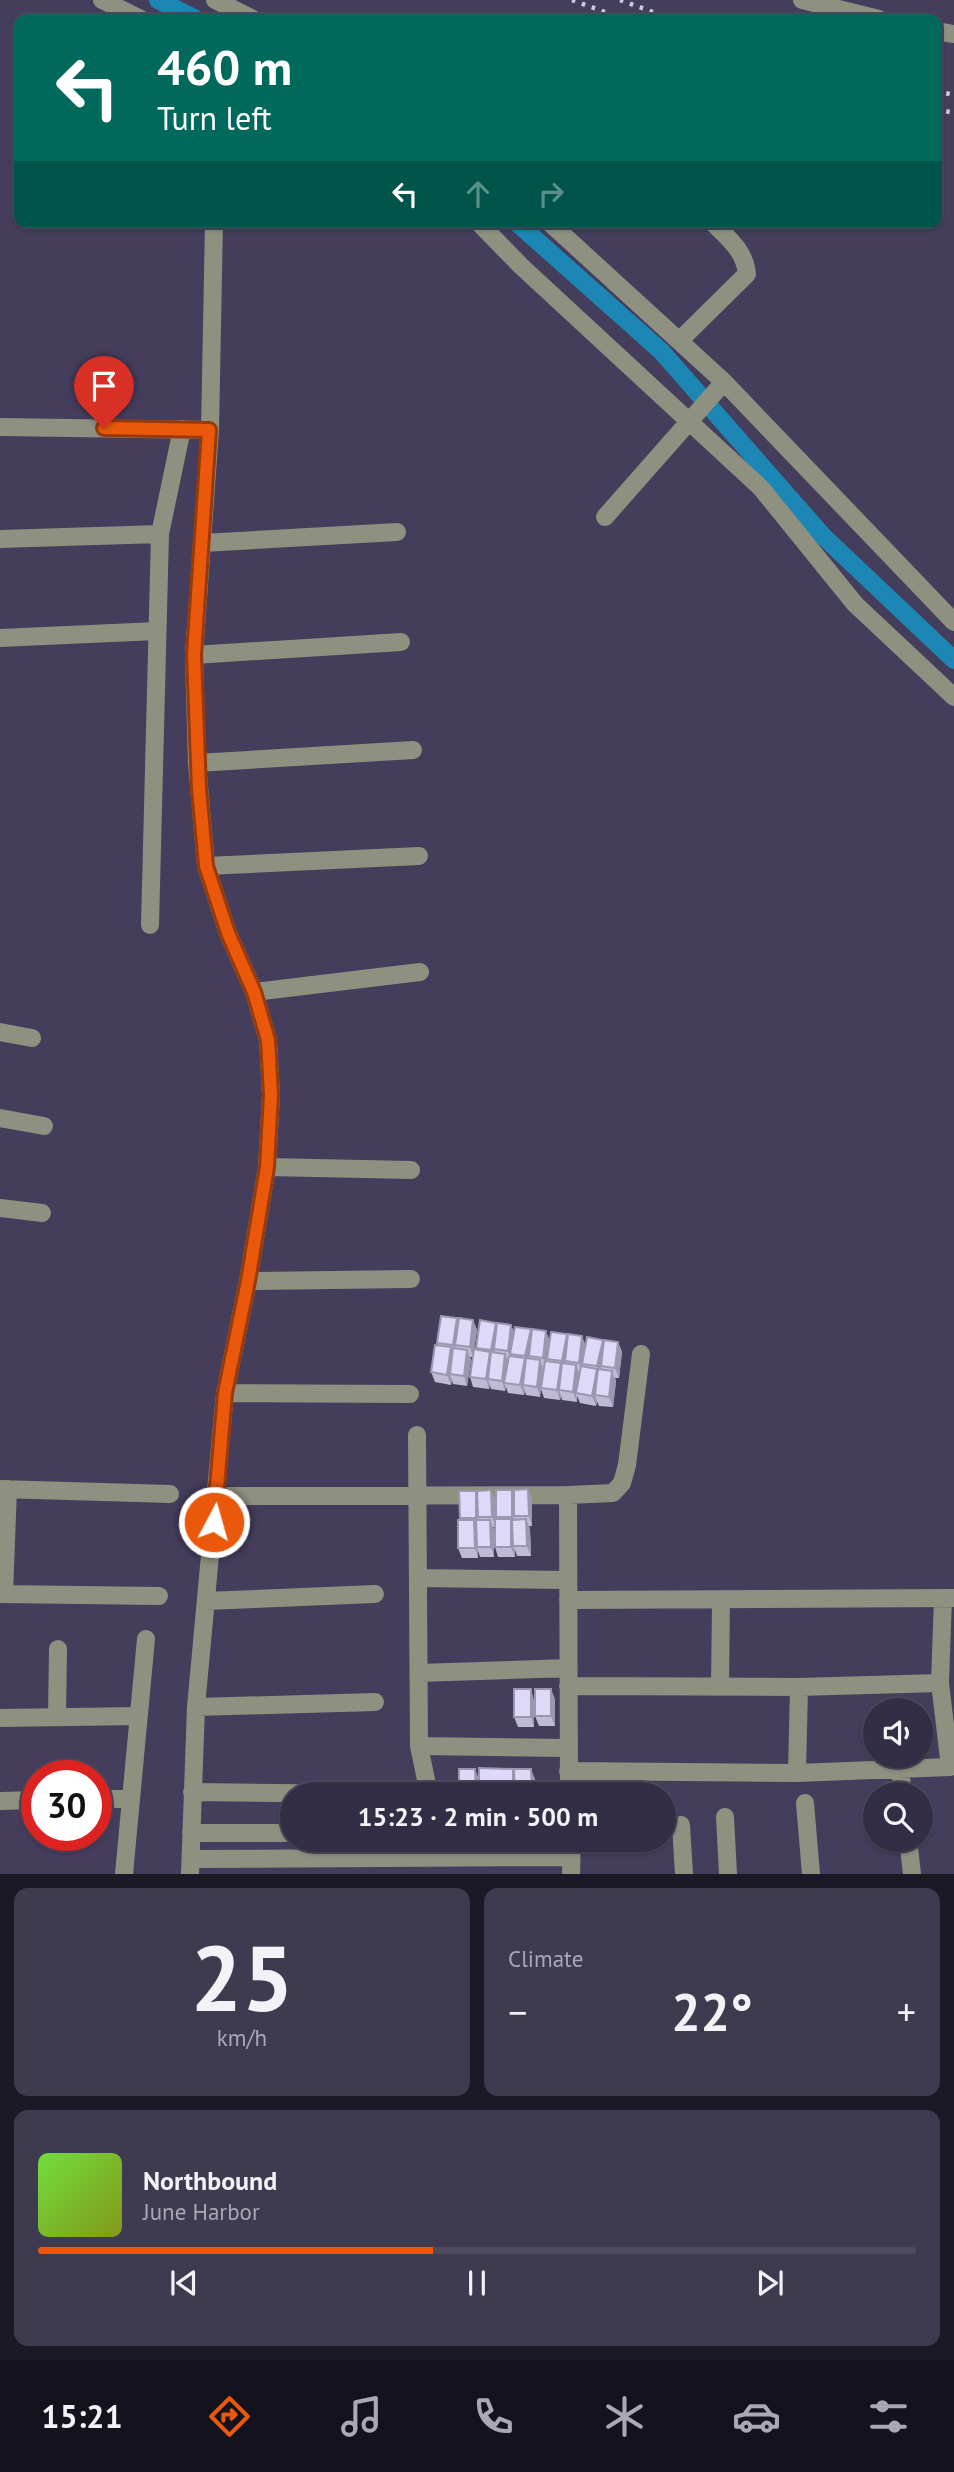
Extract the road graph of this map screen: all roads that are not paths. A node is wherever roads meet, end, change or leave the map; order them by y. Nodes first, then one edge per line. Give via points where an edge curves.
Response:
1 (102, 0) edge
2 (215, 0) edge
3 (802, 0) edge
4 (131, 14) edge
5 (243, 14) edge
6 (859, 14) edge
7 (213, 228) edge
8 (484, 228) edge
9 (556, 228) edge
10 (718, 228) edge
11 (680, 341) junction
12 (721, 386) junction
13 (695, 414) junction
14 (0, 427) edge
15 (196, 429) junction
16 (605, 517) dead end
17 (397, 532) dead end
18 (160, 534) junction
19 (0, 539) edge
20 (203, 542) junction
21 (954, 622) edge
22 (157, 631) junction
23 (0, 638) edge
24 (401, 642) dead end
25 (194, 655) junction
26 (954, 697) edge
27 (413, 750) dead end
28 (197, 763) junction
29 (419, 856) dead end
30 (206, 866) junction
31 (150, 925) dead end
32 (420, 972) dead end
33 (254, 992) junction
34 (0, 1032) edge
35 (32, 1038) dead end
36 (0, 1118) edge
37 (44, 1126) dead end
38 (267, 1167) junction
39 (411, 1170) dead end
40 (0, 1208) edge
41 (42, 1213) dead end
42 (411, 1279) dead end
43 (248, 1281) junction
44 (641, 1353) dead end
45 (225, 1393) junction
46 (410, 1394) dead end
47 (417, 1435) dead end
48 (4, 1489) edge
49 (170, 1494) dead end
50 (418, 1495) junction
51 (568, 1495) junction
52 (217, 1496) junction
53 (418, 1578) junction
54 (568, 1580) junction
55 (2, 1594) edge
56 (375, 1594) dead end
57 (159, 1596) dead end
58 (948, 1598) edge
59 (721, 1599) junction
60 (568, 1600) junction
61 (206, 1601) junction
62 (146, 1639) dead end
63 (58, 1649) dead end
64 (419, 1673) junction
65 (568, 1677) junction
66 (940, 1683) junction
67 (720, 1687) junction
68 (799, 1687) junction
69 (375, 1702) dead end
70 (196, 1707) junction
71 (139, 1716) junction
72 (0, 1717) edge
73 (57, 1717) junction
74 (419, 1746) junction
75 (568, 1748) junction
76 (952, 1767) edge
77 (900, 1769) junction
78 (568, 1772) junction
79 (797, 1773) junction
80 (426, 1782) edge
81 (568, 1782) edge
82 (902, 1782) edge
83 (192, 1792) junction
84 (280, 1793) edge
85 (112, 1799) edge
86 (131, 1799) junction
87 (21, 1800) edge
88 (0, 1801) edge
89 (805, 1803) dead end
90 (725, 1817) dead end
91 (681, 1825) dead end
92 (191, 1833) junction
93 (280, 1833) edge
94 (439, 1852) edge
95 (909, 1852) edge
96 (571, 1857) edge
97 (439, 1858) junction
98 (191, 1866) edge
99 (124, 1874) edge
100 (684, 1874) edge
101 (728, 1874) edge
102 (811, 1874) edge
103 (912, 1874) edge

1 - 4 street
2 - 5 street
3 - 6 street
7 - 15 street
8 - 13 street via 521,266
9 - 11 street
10 - 11 street via 746,260 747,274
11 - 12 street
12 - 13 street
12 - 21 street
13 - 16 street
13 - 26 street via 855,604
14 - 15 street
15 - 18 street
15 - 20 street
17 - 20 street
18 - 19 street
18 - 22 street
20 - 25 street
22 - 23 street
22 - 31 street
24 - 25 street
25 - 28 street
27 - 28 street
28 - 30 street
29 - 30 street
30 - 33 street
32 - 33 street
33 - 38 street via 268,1040
34 - 35 street
36 - 37 street
38 - 39 street
38 - 43 street
40 - 41 street
42 - 43 street
43 - 45 street
44 - 51 street via 622,1483 613,1493
45 - 46 street
45 - 52 street
47 - 50 street
48 - 49 street
48 - 55 street
50 - 51 street
50 - 52 street
50 - 53 street
51 - 54 street
52 - 61 street
53 - 54 street
53 - 64 street
54 - 60 street
55 - 57 street
56 - 61 street
58 - 59 street
58 - 66 street
59 - 60 street
59 - 67 street
60 - 65 street
61 - 70 street
62 - 71 street
63 - 73 street
64 - 65 street
64 - 74 street
65 - 67 street
65 - 75 street
66 - 68 street
66 - 76 street
67 - 68 street
68 - 79 street
69 - 70 street
70 - 83 street
71 - 73 street
71 - 86 street
72 - 73 street
74 - 75 street
74 - 80 street
75 - 78 street
76 - 77 street
77 - 79 street
77 - 82 street
78 - 79 street
78 - 81 street
83 - 84 street
83 - 92 street
85 - 86 street
86 - 99 street
87 - 88 street
89 - 102 street
90 - 101 street
91 - 100 street
92 - 93 street
92 - 98 street
94 - 97 street
95 - 103 street
96 - 97 street
97 - 98 street

